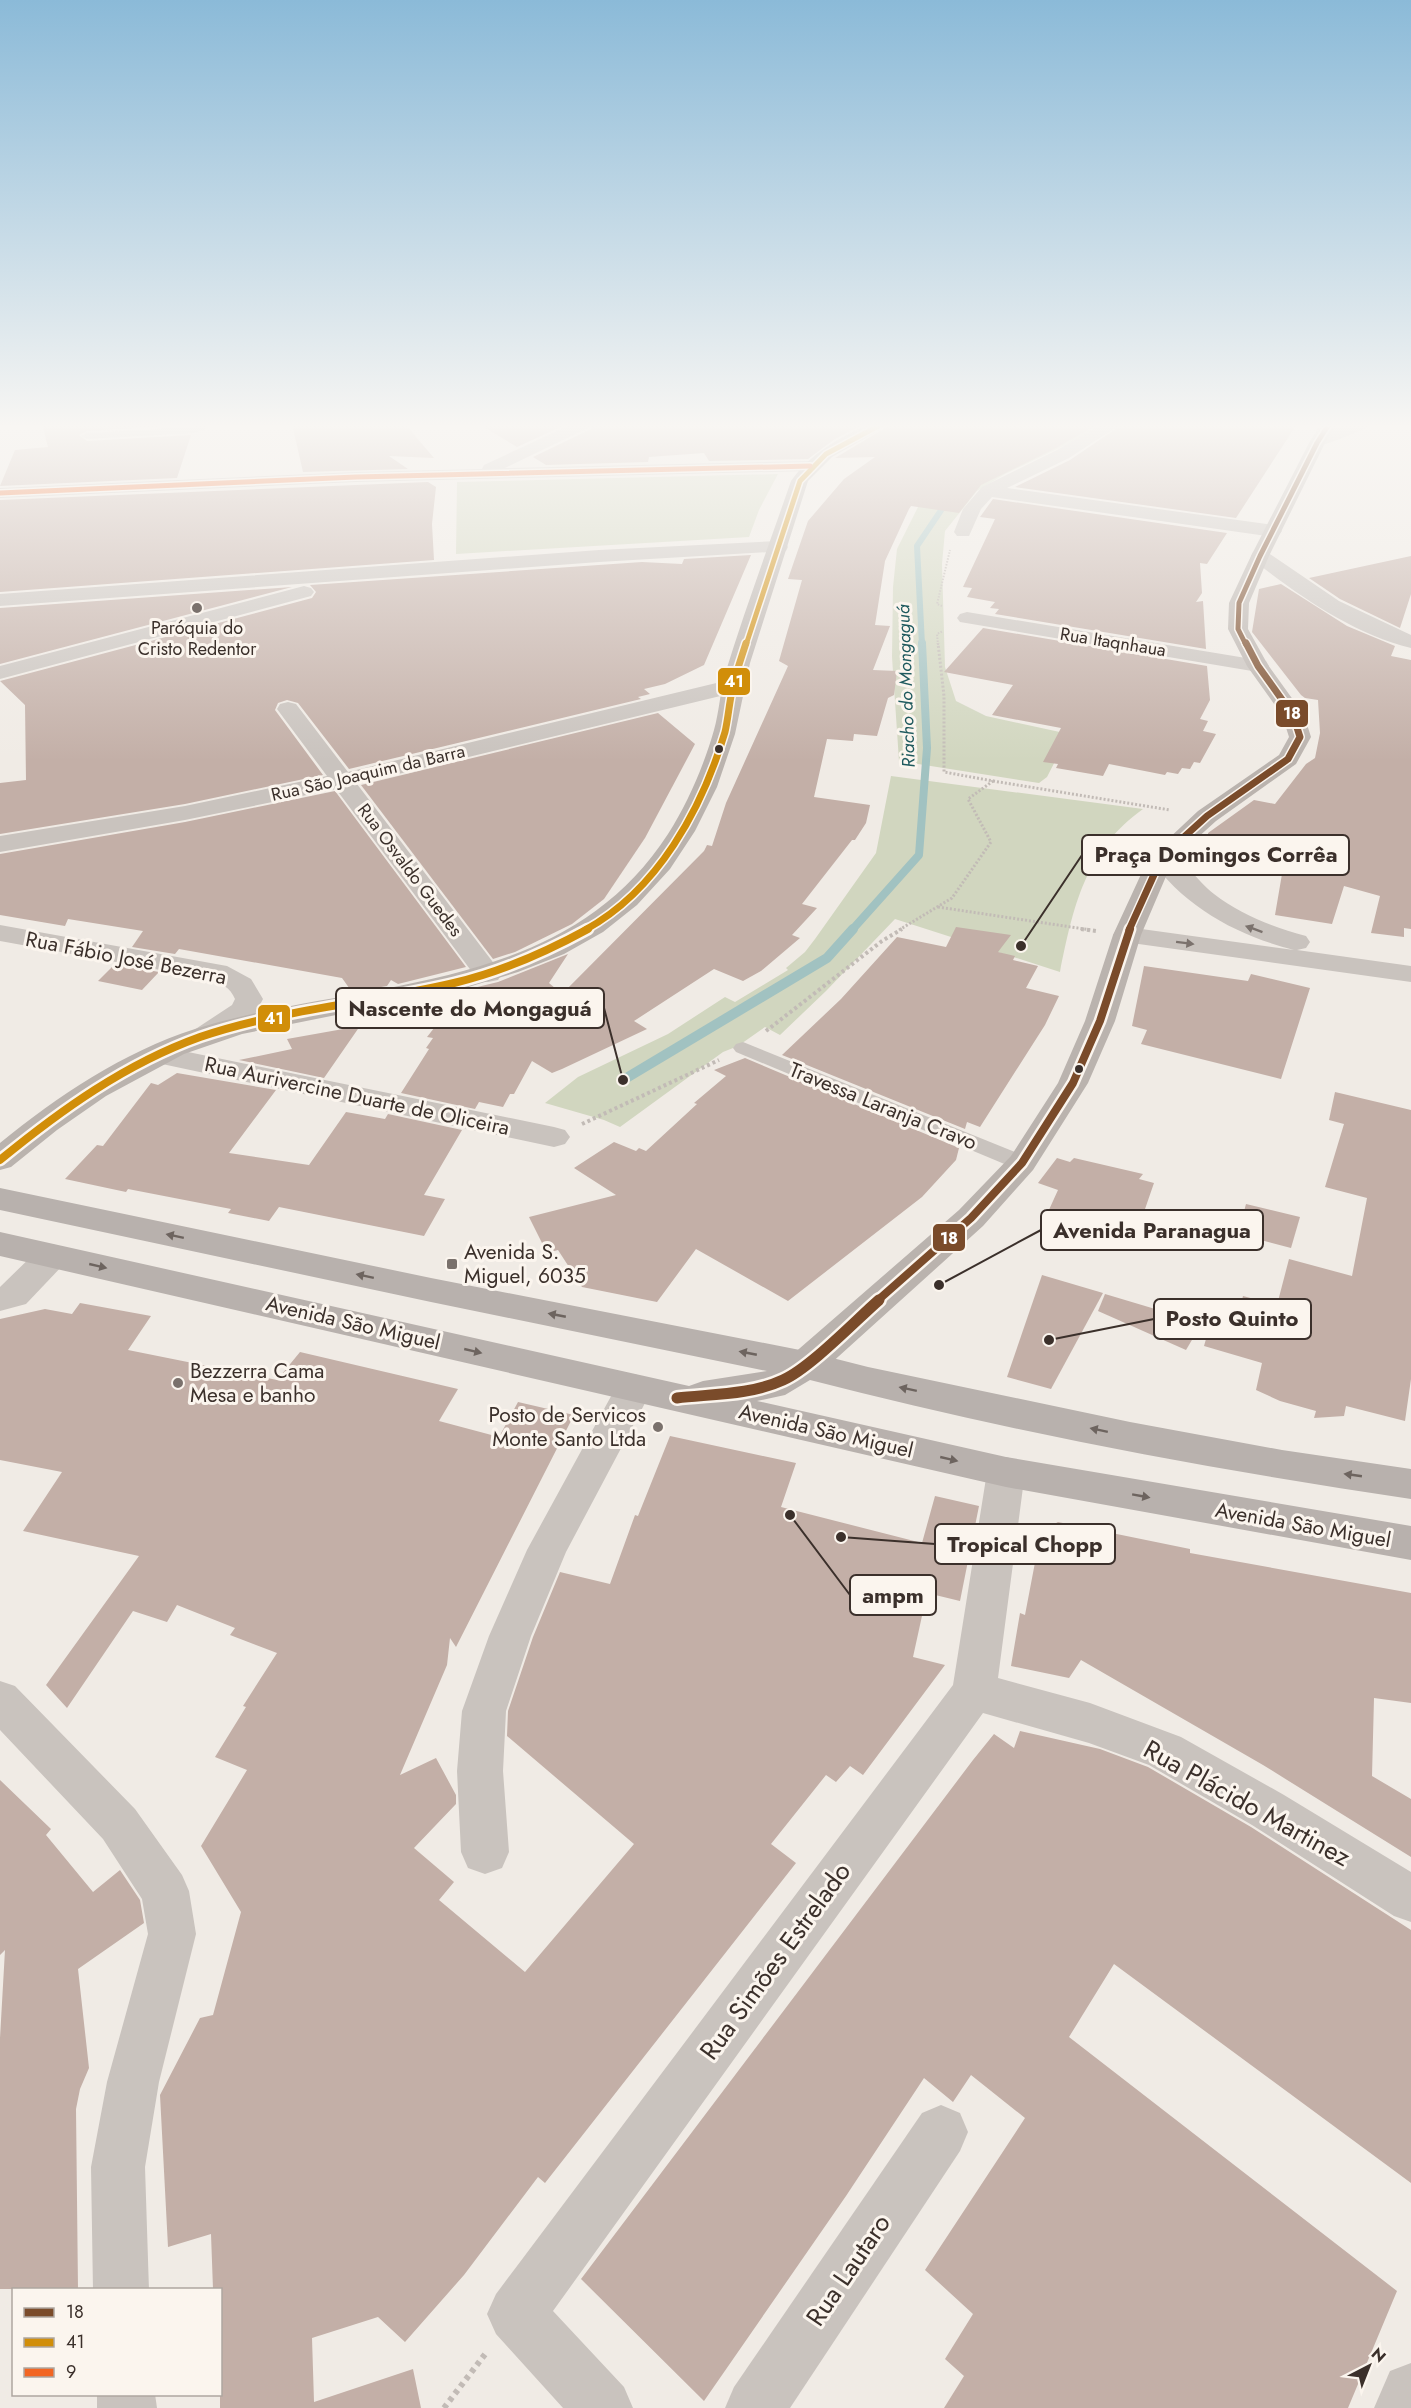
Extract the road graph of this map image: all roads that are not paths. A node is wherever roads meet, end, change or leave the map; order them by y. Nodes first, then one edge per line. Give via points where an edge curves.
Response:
1 (782, 536) edge
2 (1271, 536) edge
3 (779, 547) junction
4 (1260, 556) junction
5 (379, 572) junction
6 (0, 600) edge
7 (967, 618) dead end
8 (1411, 642) edge
9 (1258, 666) junction
10 (0, 673) edge
11 (733, 686) junction
12 (288, 709) dead end
13 (342, 782) junction
14 (0, 844) edge
15 (1162, 857) junction
16 (0, 933) edge
17 (1127, 935) junction
18 (1411, 973) edge
19 (488, 974) junction
20 (201, 1038) junction
21 (743, 1048) road end
22 (159, 1054) junction
23 (554, 1137) road end
24 (0, 1160) edge
25 (1022, 1163) junction
26 (0, 1199) edge
27 (0, 1244) edge
28 (52, 1256) junction
29 (0, 1299) edge
30 (805, 1365) junction
31 (634, 1388) junction
32 (677, 1398) junction
33 (1006, 1472) junction
34 (1411, 1484) edge
35 (1411, 1543) edge
36 (974, 1691) junction
37 (0, 1700) edge
38 (485, 1852) dead end
39 (1411, 1899) edge
40 (941, 2132) dead end
41 (121, 2288) edge
42 (1411, 2392) edge
43 (603, 2408) edge
44 (755, 2408) edge
45 (1404, 2408) edge

1 - 3 main road
2 - 4 main road
3 - 5 street
3 - 11 main road
4 - 8 street via 1333,608
4 - 9 main road via 1239,603 1238,628
5 - 6 street
5 - 10 street
7 - 9 street, Rua Itaqnhaua
9 - 15 main road via 1293,715 1300,737 1287,759 1207,816
11 - 13 street, Rua São Joaquim da Barra
11 - 19 main road via 724,732 695,806 677,842 643,887 605,920 562,945
12 - 13 street, Rua Osvaldo Guedes
13 - 14 street, Rua São Joaquim da Barra via 189,813
13 - 19 street, Rua Osvaldo Guedes
15 - 17 main road
18 -> 15 street via 1247,927 1193,892
16 - 20 street, Rua Fábio José Bezerra via 217,972 246,987 249,999 244,1010
17 -> 18 street
17 - 25 main road via 1100,1021 1073,1083
19 - 20 main road via 246,1024
20 - 22 main road
21 - 25 lane, Travessa Laranja Cravo
22 - 23 street, Rua Aurivercine Duarte de Oliceira
22 - 24 main road via 81,1098
25 - 30 main road via 971,1218
30 -> 26 main road
27 - 28 main road, Avenida São Miguel
28 - 29 street via 14,1295
28 -> 31 main road, Avenida São Miguel
30 - 32 main road via 784,1380 760,1388
34 -> 30 main road via 1130,1437
31 - 32 main road, Avenida São Miguel
31 - 38 street via 546,1550 484,1711 480,1771
32 -> 33 main road, Avenida São Miguel
33 -> 35 main road, Avenida São Miguel
33 - 36 street, Rua Simões Estrelado
36 - 39 street, Rua Plácido Martinez via 1090,1723 1165,1750
36 - 43 street, Rua Simões Estrelado via 516,2314
37 - 41 street via 119,1824 165,1891 172,1934 133,2082 118,2167
40 - 44 street, Rua Lautaro
42 - 45 street

